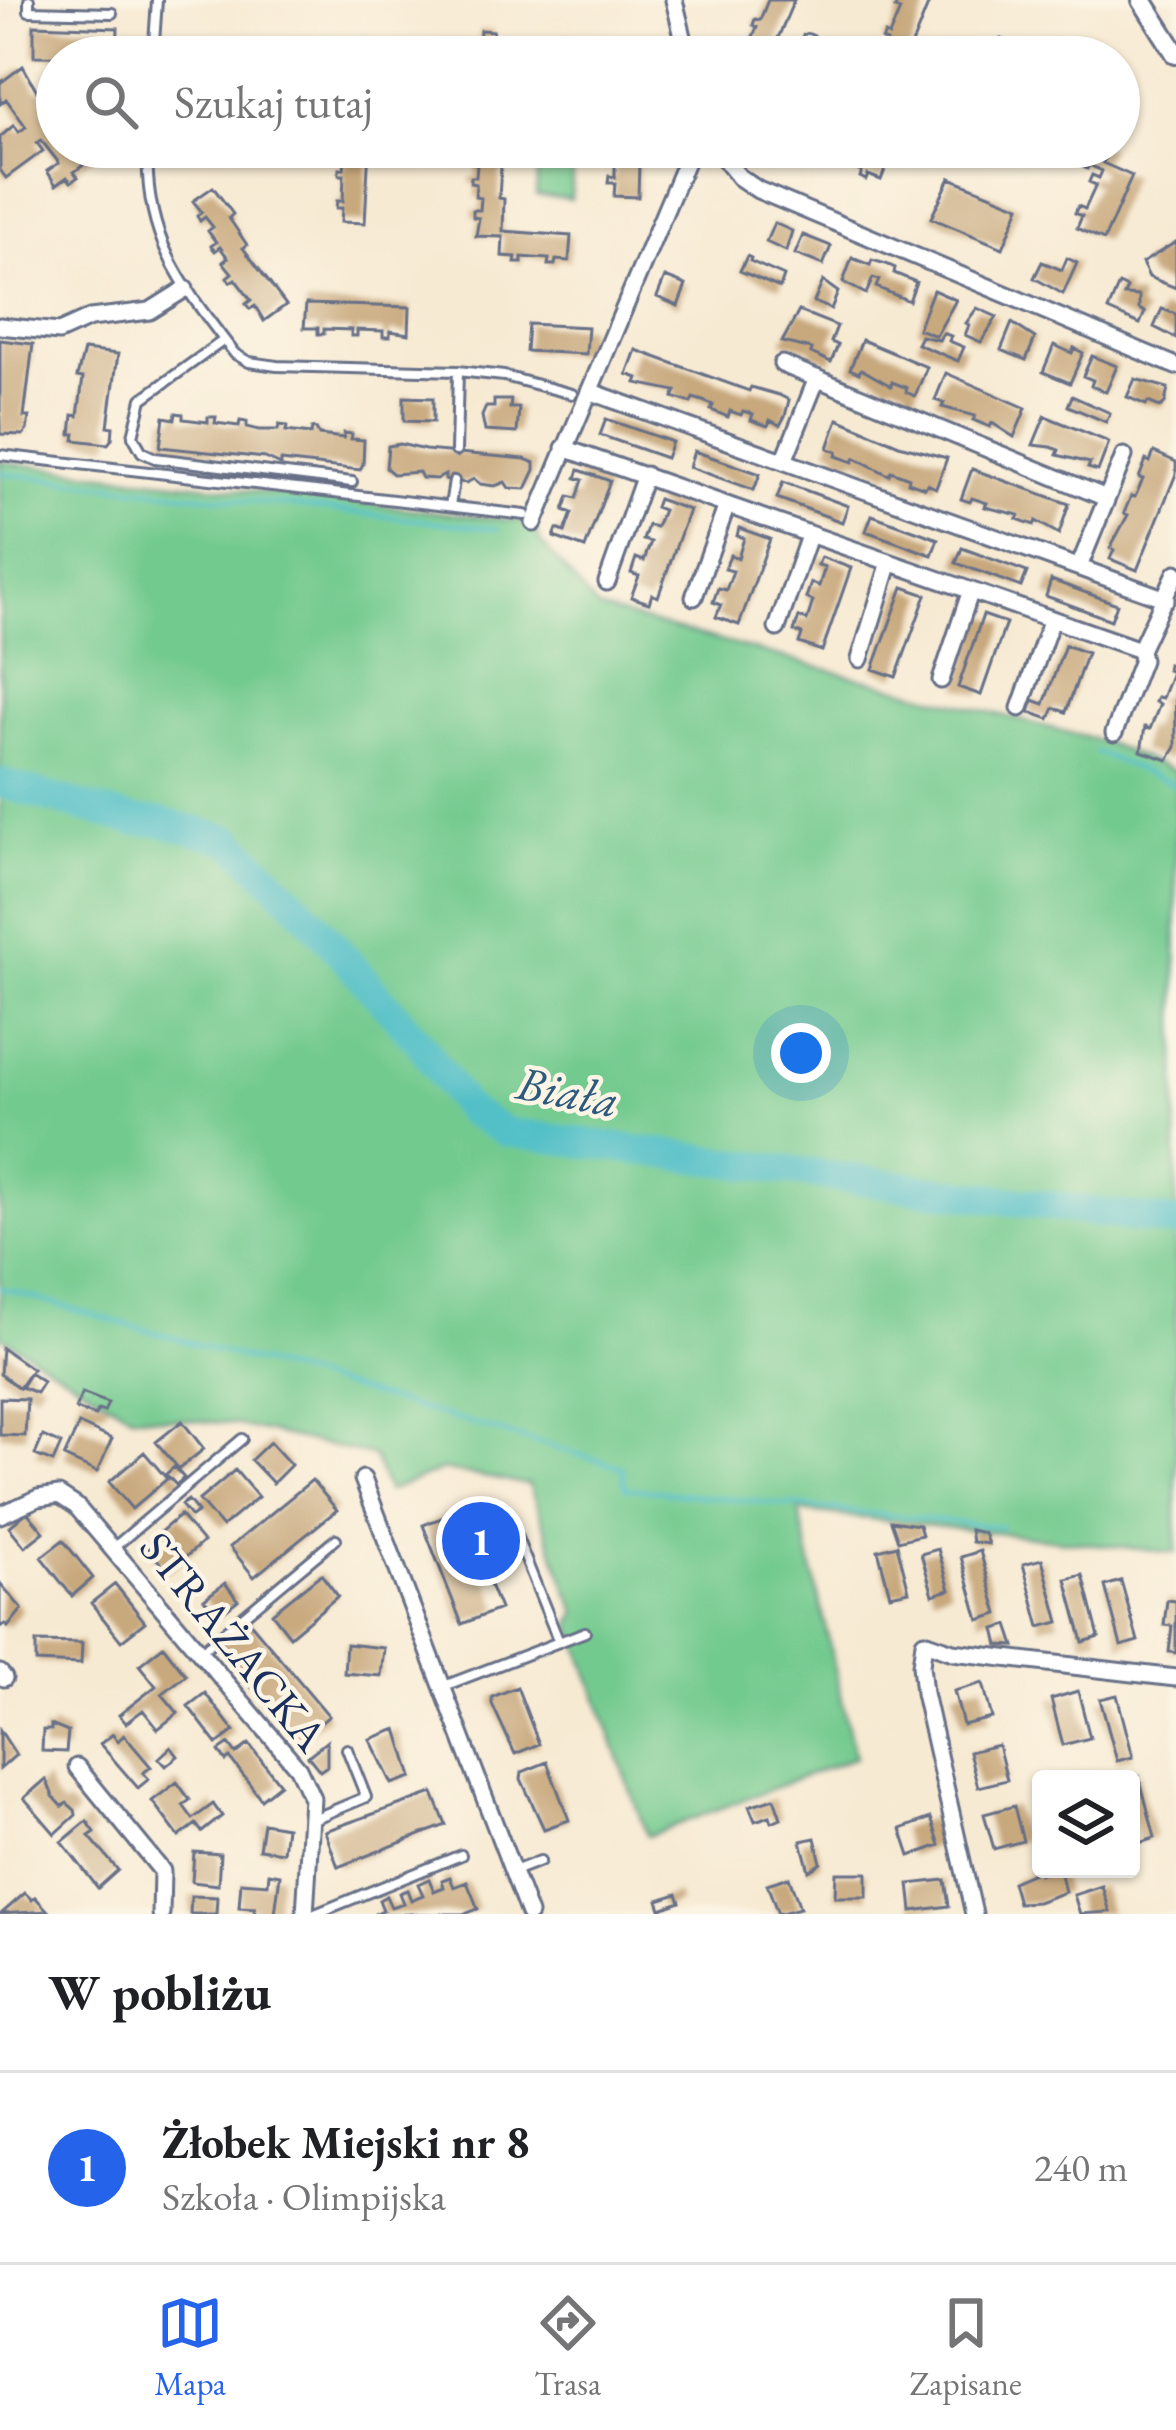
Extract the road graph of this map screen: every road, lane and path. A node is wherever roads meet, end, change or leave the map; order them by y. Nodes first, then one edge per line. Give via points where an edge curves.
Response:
1 (29, 0) edge
2 (157, 0) edge
3 (674, 0) edge
4 (1142, 0) edge
5 (112, 13) dead end
6 (154, 36) edge
7 (683, 36) edge
8 (1176, 54) edge
9 (148, 168) edge
10 (682, 168) edge
11 (732, 168) edge
12 (185, 289) junction
13 (0, 326) edge
14 (224, 340) junction
15 (782, 364) dead end
16 (1176, 366) edge
17 (458, 371) junction
18 (817, 378) junction
19 (580, 392) junction
20 (565, 448) junction
21 (457, 451) dead end
22 (0, 455) edge
23 (1124, 456) dead end
24 (784, 461) junction
25 (645, 475) junction
26 (454, 481) dead end
27 (352, 482) dead end
28 (1106, 498) junction
29 (727, 505) junction
30 (450, 506) junction
31 (530, 519) joint
32 (809, 536) junction
33 (889, 565) junction
34 (1079, 567) junction
35 (1176, 573) edge
36 (607, 582) dead end
37 (970, 593) junction
38 (694, 597) dead end
39 (1168, 608) edge
40 (1051, 621) junction
41 (777, 628) dead end
42 (1140, 650) junction
43 (860, 658) dead end
44 (940, 680) dead end
45 (1020, 708) dead end
46 (1114, 733) dead end
47 (242, 1439) dead end
48 (363, 1479) dead end
49 (0, 1515) edge
50 (515, 1533) dead end
51 (336, 1539) dead end
52 (112, 1549) junction
53 (585, 1632) dead end
54 (559, 1642) junction
55 (200, 1652) junction
56 (1176, 1678) edge
57 (443, 1687) junction
58 (347, 1749) dead end
59 (76, 1767) dead end
60 (311, 1820) junction
61 (461, 1855) dead end
62 (540, 1861) dead end
63 (512, 1872) junction
64 (160, 1914) edge
65 (305, 1914) edge
66 (315, 1914) edge
67 (529, 1914) edge
68 (974, 1914) edge

1 - 5 lane via 29,11
2 - 6 lane
3 - 7 street
4 - 8 street
9 - 12 lane via 149,210
10 - 19 street
11 - 16 street via 758,190
12 - 13 street via 150,310 91,318 59,332
12 - 14 lane
14 - 17 lane via 249,362
14 - 27 lane via 142,399 134,436 142,452
15 - 18 street
17 - 19 lane
17 - 21 lane
18 - 24 street
18 - 28 street
19 - 20 street
19 - 24 street
20 - 25 street
20 - 31 street
22 - 30 lane
23 - 28 street
24 - 34 street
25 - 29 street
25 - 36 street
26 - 30 lane
28 - 34 street
29 - 32 street
29 - 38 street
30 - 31 lane
32 - 33 street
32 - 41 street
33 - 37 street
33 - 43 street
34 - 39 street
35 - 39 street
37 - 40 street
37 - 44 street
39 - 42 street
40 - 42 street
40 - 45 street
42 - 46 street
47 - 52 lane
48 - 57 street
49 - 52 street, STRAŻACKA via 59,1495
50 - 54 lane
51 - 55 lane
52 - 55 street, STRAŻACKA
53 - 54 lane
54 - 57 lane
55 - 60 street, STRAŻACKA via 298,1768 312,1798
56 - 68 street via 924,1642 924,1693
57 - 63 street
58 - 60 lane via 366,1797
59 - 64 street via 162,1871
60 - 65 street, STRAŻACKA
61 - 66 lane
62 - 63 lane
63 - 67 street

